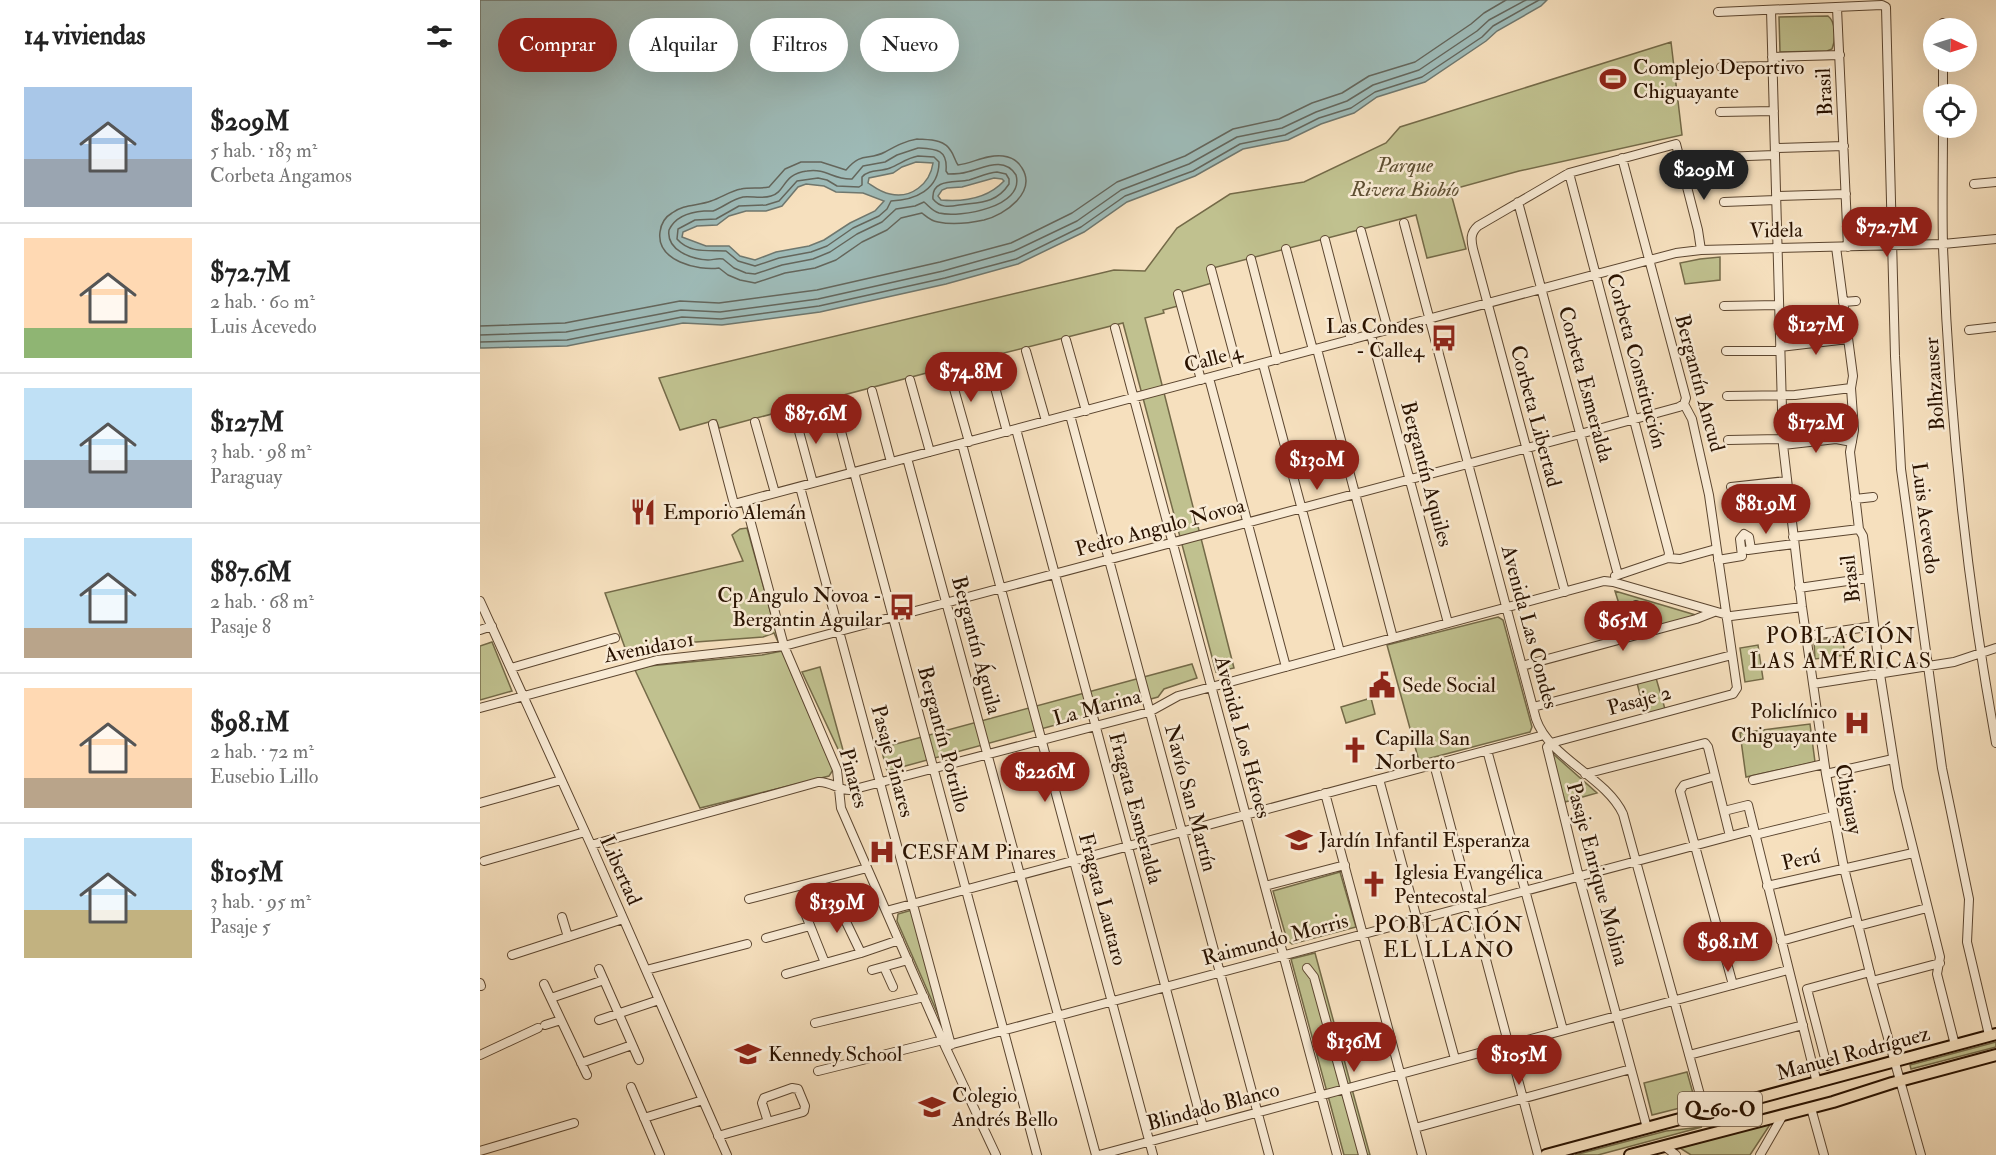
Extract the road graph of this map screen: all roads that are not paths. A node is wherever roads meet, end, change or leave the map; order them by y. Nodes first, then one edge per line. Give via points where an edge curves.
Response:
1 (1837, 8) junction
2 (1771, 10) junction
3 (1718, 12) dead end
4 (1840, 55) junction
5 (1772, 57) junction
6 (1773, 66) junction
7 (1721, 67) dead end
8 (1774, 111) junction
9 (1720, 112) dead end
10 (1943, 138) edge
11 (1844, 146) junction
12 (1775, 151) junction
13 (1721, 157) dead end
14 (1622, 158) junction
15 (1569, 173) junction
16 (1996, 182) edge
17 (1974, 184) dead end
18 (1846, 194) junction
19 (1776, 198) junction
20 (1518, 202) junction
21 (1724, 202) dead end
22 (1404, 223) dead end
23 (1361, 231) dead end
24 (1996, 239) edge
25 (1325, 240) dead end
26 (1943, 244) junction
27 (1893, 245) junction
28 (1836, 247) junction
29 (1848, 247) junction
30 (1777, 248) junction
31 (1286, 249) dead end
32 (1701, 250) junction
33 (1251, 259) dead end
34 (1649, 260) junction
35 (1211, 269) dead end
36 (1595, 274) junction
37 (1541, 289) junction
38 (1178, 294) dead end
39 (1856, 301) dead end
40 (1844, 302) junction
41 (1488, 303) junction
42 (1779, 305) junction
43 (1724, 306) dead end
44 (1430, 319) junction
45 (1996, 327) edge
46 (1115, 328) dead end
47 (1388, 330) junction
48 (1969, 330) dead end
49 (1371, 335) junction
50 (1848, 339) junction
51 (1066, 340) dead end
52 (1351, 340) junction
53 (1780, 349) junction
54 (1315, 350) junction
55 (1026, 351) dead end
56 (1726, 351) dead end
57 (1277, 360) junction
58 (988, 361) dead end
59 (1263, 364) junction
60 (1238, 370) junction
61 (949, 371) dead end
62 (1205, 379) junction
63 (910, 380) dead end
64 (1851, 388) junction
65 (872, 391) dead end
66 (1781, 395) junction
67 (1726, 396) dead end
68 (1133, 398) junction
69 (833, 400) dead end
70 (1684, 404) junction
71 (1086, 411) junction
72 (794, 413) dead end
73 (1070, 415) junction
74 (1634, 419) junction
75 (755, 422) dead end
76 (1046, 422) junction
77 (713, 424) dead end
78 (1011, 431) junction
79 (1580, 434) junction
80 (1728, 440) dead end
81 (1783, 442) junction
82 (1852, 442) junction
83 (965, 443) junction
84 (1526, 448) junction
85 (930, 452) junction
86 (907, 458) junction
87 (891, 462) junction
88 (1468, 464) junction
89 (853, 473) junction
90 (1410, 479) junction
91 (1786, 481) junction
92 (813, 483) junction
93 (800, 487) junction
94 (1731, 487) dead end
95 (775, 493) junction
96 (1355, 494) junction
97 (1873, 497) dead end
98 (1855, 499) junction
99 (745, 501) junction
100 (1302, 508) junction
101 (1247, 522) junction
102 (1859, 529) junction
103 (1794, 540) junction
104 (1172, 542) junction
105 (1716, 549) junction
106 (1751, 549) junction
107 (1742, 551) junction
108 (1668, 558) junction
109 (1108, 559) junction
110 (1718, 560) junction
111 (1054, 574) junction
112 (1618, 575) junction
113 (1868, 578) junction
114 (1610, 581) junction
115 (1000, 588) junction
116 (1799, 588) junction
117 (1565, 592) junction
118 (480, 602) edge
119 (946, 603) junction
120 (1636, 605) dead end
121 (1506, 607) junction
122 (1802, 607) junction
123 (1714, 612) junction
124 (1726, 615) junction
125 (893, 617) junction
126 (1448, 623) junction
127 (492, 626) junction
128 (1874, 626) junction
129 (480, 630) edge
130 (839, 631) junction
131 (1642, 634) junction
132 (1806, 636) junction
133 (615, 638) dead end
134 (1393, 638) junction
135 (784, 646) junction
136 (1996, 648) edge
137 (1340, 652) junction
138 (1980, 654) junction
139 (1732, 655) junction
140 (1522, 666) junction
141 (1927, 666) junction
142 (1286, 667) junction
143 (511, 668) junction
144 (1880, 674) junction
145 (1813, 684) junction
146 (1211, 687) junction
147 (1736, 692) joint
148 (524, 696) junction
149 (1533, 707) junction
150 (480, 708) edge
151 (1149, 712) junction
152 (1095, 726) junction
153 (1544, 735) junction
154 (1041, 740) junction
155 (1551, 743) junction
156 (1996, 743) edge
157 (1487, 750) junction
158 (987, 754) junction
159 (1893, 759) junction
160 (1434, 764) junction
161 (1824, 764) junction
162 (934, 769) junction
163 (1585, 774) junction
164 (1826, 774) junction
165 (1715, 776) junction
166 (1379, 778) junction
167 (561, 780) junction
168 (1753, 780) dead end
169 (880, 783) junction
170 (839, 788) junction
171 (1325, 793) junction
172 (480, 803) edge
173 (1724, 811) junction
174 (1246, 814) junction
175 (1833, 816) junction
176 (1182, 831) junction
177 (585, 832) junction
178 (1754, 832) junction
179 (1730, 836) junction
180 (591, 845) junction
181 (1128, 846) junction
182 (1695, 846) junction
183 (1913, 853) junction
184 (484, 861) dead end
185 (1074, 861) junction
186 (1636, 861) junction
187 (1345, 865) junction
188 (867, 868) junction
189 (1844, 868) junction
190 (1020, 875) junction
191 (1579, 877) junction
192 (1265, 886) junction
193 (1767, 886) junction
194 (966, 890) junction
195 (1525, 891) junction
196 (748, 899) dead end
197 (913, 904) junction
198 (1471, 906) junction
199 (1927, 908) junction
200 (886, 911) junction
201 (562, 916) dead end
202 (624, 919) junction
203 (1417, 920) junction
204 (1858, 923) junction
205 (810, 926) junction
206 (1363, 935) junction
207 (568, 937) junction
208 (766, 938) dead end
209 (899, 940) junction
210 (1781, 941) junction
211 (747, 944) dead end
212 (861, 953) junction
213 (512, 955) dead end
214 (1284, 956) junction
215 (908, 960) junction
216 (825, 963) junction
217 (1940, 963) junction
218 (884, 967) junction
219 (1307, 968) dead end
220 (599, 969) dead end
221 (646, 970) junction
222 (872, 970) dead end
223 (1788, 970) junction
224 (1220, 973) junction
225 (786, 974) dead end
226 (1871, 977) junction
227 (604, 980) junction
228 (544, 984) dead end
229 (1733, 985) junction
230 (893, 987) dead end
231 (1166, 987) junction
232 (924, 997) junction
233 (551, 998) junction
234 (659, 1000) junction
235 (1675, 1000) junction
236 (1112, 1002) junction
237 (618, 1013) junction
238 (1058, 1016) junction
239 (1616, 1016) junction
240 (561, 1020) junction
241 (599, 1020) dead end
242 (815, 1023) dead end
243 (1803, 1025) junction
244 (1004, 1030) junction
245 (1563, 1030) junction
246 (1993, 1035) edge
247 (946, 1044) junction
248 (632, 1045) junction
249 (1509, 1045) junction
250 (1955, 1045) junction
251 (480, 1055) edge
252 (1689, 1055) junction
253 (1996, 1055) edge
254 (1455, 1059) junction
255 (639, 1060) dead end
256 (1894, 1061) junction
257 (581, 1063) junction
258 (1827, 1066) dead end
259 (1631, 1069) junction
260 (818, 1071) dead end
261 (1400, 1074) junction
262 (587, 1075) dead end
263 (1900, 1081) junction
264 (1817, 1083) junction
265 (631, 1087) dead end
266 (1346, 1089) junction
267 (1321, 1095) junction
268 (1523, 1099) junction
269 (703, 1100) junction
270 (1812, 1108) junction
271 (1257, 1113) junction
272 (1705, 1113) junction
273 (1783, 1115) junction
274 (644, 1118) junction
275 (768, 1122) junction
276 (574, 1123) dead end
277 (1203, 1127) junction
278 (1415, 1128) junction
279 (1647, 1128) junction
280 (718, 1136) junction
281 (1149, 1141) junction
282 (1664, 1146) junction
283 (480, 1151) edge
284 (660, 1155) edge
285 (727, 1155) edge
286 (996, 1155) edge
287 (1037, 1155) edge
288 (1097, 1155) edge
289 (1153, 1155) edge
290 (1269, 1155) edge
291 (1337, 1155) edge
292 (1363, 1155) edge
293 (1422, 1155) edge
294 (1538, 1155) edge
295 (1546, 1155) edge
296 (1630, 1155) edge
297 (1676, 1155) edge
298 (1760, 1155) edge
299 (1824, 1155) edge
300 (1921, 1155) edge

1 - 2 street, Luis Acevedo
1 - 4 street, Brasil
1 - 27 street, Luis Acevedo via 1886,7
2 - 3 street, Luis Acevedo
2 - 5 street, Chiguay
4 - 5 street
4 - 11 street, Brasil
5 - 6 street, Chiguay
6 - 7 street
6 - 8 street, Chiguay
8 - 9 street
8 - 12 street, Chiguay
10 - 26 street, Bolhzauser
11 - 12 street
11 - 18 street, Brasil
12 - 13 street
12 - 19 street, Chiguay
14 - 15 street
14 - 32 street via 1676,144
14 - 34 street, Bergantín Ancud
15 - 20 street
15 - 36 street, Corbeta Constitución
16 - 17 street
18 - 19 street
18 - 29 street, Brasil
19 - 21 street
19 - 30 street, Chiguay
20 - 37 street, Corbeta Esmeralda
20 - 41 street, Corbeta Libertad via 1476,228 1471,236
22 - 44 street, Avenida Las Condes
23 - 47 street
24 - 26 street, Videla
25 - 52 street
26 - 27 street, Videla
26 - 138 street, Bolhzauser via 1954,429
27 - 29 street, Videla
27 - 141 street, Luis Acevedo via 1900,461
28 - 29 street, Videla
28 - 30 street, Videla
28 - 40 street, Brasil
30 - 32 street, Videla
30 - 42 street, Chiguay
31 - 54 street
32 - 34 street, Calle 4
33 - 57 street
34 - 36 street, Calle 4
34 - 70 street, Bergantín Ancud via 1686,398
35 - 60 street
36 - 37 street, Calle 4
36 - 74 street, Corbeta Constitución
37 - 41 street, Calle 4
37 - 79 street, Corbeta Esmeralda
38 - 62 street
39 - 40 street
40 - 50 street, Brasil
41 - 44 street, Calle 4
41 - 84 street, Corbeta Libertad
42 - 43 street
42 - 53 street, Chiguay
44 - 47 street, Calle 4
44 - 88 street, Avenida Las Condes
45 - 48 street
46 - 68 street, Avenida Los Héroes
47 - 49 street, Calle 4
49 - 52 street, Calle 4
49 - 90 street, Bergantín Aquiles
50 - 53 street
50 - 64 street, Brasil
51 - 71 street
52 - 54 street, Calle 4
53 - 56 street
53 - 66 street, Chiguay
54 - 57 street, Calle 4
54 - 96 street
55 - 76 street
57 - 59 street, Calle 4
58 - 78 street, Fragata Esmeralda
59 - 60 street, Calle 4
59 - 100 street
60 - 62 street, Calle 4
61 - 83 street, Fragata Lautaro
62 - 68 street, Calle 4
62 - 101 street
63 - 85 street
64 - 66 street
64 - 82 street, Brasil
65 - 87 street
66 - 67 street
66 - 81 street, Chiguay
68 - 71 street, Calle 4
68 - 104 street, Avenida Los Héroes
69 - 89 street, Bergantín Potrillo
70 - 74 street, Pedro Angulo Novoa
70 - 105 street, Bergantín Ancud via 1692,419 1708,486
71 - 73 street, Calle 4
72 - 92 street
73 - 76 street, Calle 4
73 - 109 street, Navío San Martín
74 - 79 street, Pedro Angulo Novoa
74 - 108 street, Corbeta Constitución
75 - 95 street
76 - 78 street, Calle 4
77 - 99 street, Calle 4 via 734,504
78 - 83 street, Calle 4
78 - 111 street, Fragata Esmeralda
79 - 84 street, Pedro Angulo Novoa
79 - 112 street, Corbeta Esmeralda
80 - 81 street
81 - 82 street
81 - 91 street, Chiguay
82 - 98 street, Brasil
83 - 85 street, Calle 4
83 - 115 street, Fragata Lautaro
84 - 88 street, Pedro Angulo Novoa
84 - 117 street, Corbeta Libertad
85 - 86 street, Calle 4
86 - 87 street, Calle 4
86 - 119 street, Bergantín Águila
87 - 89 street, Calle 4
88 - 90 street, Pedro Angulo Novoa
88 - 121 street, Avenida Las Condes
89 - 92 street, Calle 4
89 - 125 street, Bergantín Potrillo
90 - 96 street, Pedro Angulo Novoa
90 - 126 street, Bergantín Aquiles
91 - 94 street
91 - 103 street, Chiguay
92 - 93 street, Calle 4
93 - 95 street, Calle 4
93 - 130 street, Pasaje Pinares
95 - 99 street, Calle 4
96 - 100 street, Pedro Angulo Novoa
96 - 134 street
97 - 98 street
98 - 102 street, Brasil
99 - 135 street, Pinares
100 - 101 street, Pedro Angulo Novoa
100 - 137 street
101 - 104 street, Pedro Angulo Novoa
101 - 142 street
102 - 103 street
102 - 113 street, Brasil
103 - 106 street
103 - 116 street, Chiguay
104 - 109 street, Pedro Angulo Novoa
104 - 146 street, Avenida Los Héroes
105 - 108 street, La Marina via 1680,560
105 - 110 street, Bergantín Ancud
106 - 107 street
106 - 107 street via 1749,537 1744,534
107 - 110 street via 1742,556
108 - 112 street, La Marina
109 - 111 street, Pedro Angulo Novoa
109 - 151 street, Navío San Martín
110 - 124 street, Bergantín Ancud
111 - 115 street, Pedro Angulo Novoa
111 - 152 street, Fragata Esmeralda
112 - 114 street, La Marina
113 - 116 street
113 - 128 street, Brasil
114 - 117 street, La Marina
114 - 123 street
115 - 119 street, Pedro Angulo Novoa
115 - 154 street, Fragata Lautaro
116 - 122 street, Chiguay
117 - 121 street, La Marina
118 - 127 street, Libertad
119 - 125 street, Pedro Angulo Novoa
119 - 158 street, Bergantín Águila
120 - 131 street
121 - 126 street, La Marina
121 - 140 street, Avenida Las Condes
122 - 124 street
122 - 132 street, Chiguay
123 - 124 street
123 - 131 street
124 - 139 street, Bergantín Ancud
125 - 130 street, Pedro Angulo Novoa
125 - 162 street, Bergantín Potrillo
126 - 134 street, La Marina
127 - 129 street
127 - 143 street, Libertad
128 - 132 street
128 - 144 street, Brasil
130 - 135 street, Pedro Angulo Novoa
130 - 169 street, Pasaje Pinares
131 - 140 street
132 - 145 street, Chiguay
133 - 143 street
134 - 137 street, La Marina
135 - 148 street, Avenida101 via 657,660
135 - 170 street, Pinares via 833,759
136 - 138 street
137 - 142 street, La Marina
138 - 141 street
138 - 156 street, Bolhzauser
139 - 147 street, Bergantín Ancud
139 - 149 street
140 - 149 street, Avenida Las Condes
141 - 144 street
141 - 246 street, Luis Acevedo via 1942,768 1969,899 1967,942
142 - 146 street, La Marina
143 - 148 street, Libertad
144 - 145 street
144 - 159 street, Brasil
145 - 161 street, Chiguay
146 - 151 street, La Marina via 1174,697
146 - 174 street, Avenida Los Héroes
147 - 155 street, Pasaje 2
148 - 150 street, Avenida101
148 - 167 street, Libertad
149 - 153 street, Avenida Las Condes
151 - 152 street, La Marina
151 - 176 street, Navío San Martín
152 - 154 street, La Marina
152 - 181 street, Fragata Esmeralda
153 - 155 street, Avenida Las Condes
153 - 157 street
154 - 158 street, La Marina
154 - 185 street, Fragata Lautaro
155 - 163 street, Avenida Las Condes
155 - 191 street, Pasaje Enrique Molina via 1547,753
157 - 160 street
157 - 195 street
158 - 162 street, La Marina
158 - 190 street, Bergantín Águila
159 - 164 street
159 - 183 street, Brasil
160 - 166 street
160 - 198 street
161 - 164 street, Chiguay
161 - 168 street
162 - 169 street, La Marina
162 - 194 street, Bergantín Potrillo
163 - 165 street via 1706,744
163 - 186 street, Avenida Las Condes via 1621,810
164 - 175 street, Chiguay
165 - 173 street
165 - 182 street via 1680,789
166 - 171 street
166 - 203 street
167 - 172 street
167 - 177 street, Libertad
169 - 170 street, La Marina via 851,790
169 - 197 street, Pasaje Pinares
170 - 180 street, La Marina via 818,782
170 - 188 street, Pinares via 841,808
171 - 174 street
171 - 187 street
173 - 178 street via 1748,805
173 - 179 street
174 - 176 street
174 - 192 street, Avenida Los Héroes
175 - 178 street, Raimundo Morris
175 - 189 street, Chiguay
176 - 181 street
176 - 224 street, Navío San Martín
177 - 180 street, Libertad
177 - 184 street
178 - 179 street, Raimundo Morris
178 - 193 street
179 - 182 street, Raimundo Morris
180 - 202 street, Libertad
181 - 185 street
181 - 231 street, Fragata Esmeralda
182 - 186 street, Raimundo Morris
182 - 229 street
183 - 189 street, Perú
183 - 199 street, Brasil
185 - 190 street
185 - 236 street, Fragata Lautaro
186 - 191 street, Raimundo Morris
186 - 235 street, Avenida Las Condes
187 - 192 street
187 - 206 street
188 - 196 street
188 - 200 street, Pinares
189 - 193 street, Perú
189 - 204 street, Chiguay
190 - 194 street
190 - 238 street, Bergantín Águila
191 - 195 street, Raimundo Morris
191 - 239 street, Pasaje Enrique Molina
192 - 214 street, Avenida Los Héroes
193 - 210 street
194 - 197 street
194 - 244 street, Bergantín Potrillo
195 - 198 street, Raimundo Morris
195 - 245 street
197 - 200 street
197 - 247 street, Pasaje Pinares
198 - 203 street, Raimundo Morris
198 - 249 street
199 - 204 street
199 - 217 street, Brasil
200 - 209 street, Pinares
201 - 207 street
202 - 207 street
202 - 221 street, Libertad
203 - 206 street, Raimundo Morris
203 - 254 street
204 - 210 street
204 - 226 street, Chiguay
205 - 208 street
205 - 212 street via 806,911 833,899
205 - 216 street
206 - 214 street, Raimundo Morris
206 - 261 street
207 - 213 street
209 - 212 street
209 - 215 street, Pinares
210 - 223 street
211 - 221 street
212 - 216 street
214 - 224 street, Raimundo Morris
214 - 267 street, Avenida Los Héroes
215 - 218 street
215 - 232 street, Pinares
216 - 225 street
217 - 226 street
217 - 250 street, Brasil via 1937,974
218 - 222 street
218 - 230 street
219 - 266 street via 1314,977
220 - 227 street
221 - 234 street, Libertad
223 - 229 street, Blindado Blanco
223 - 243 street
224 - 231 street, Raimundo Morris
224 - 271 street, Navío San Martín
226 - 256 street, Chiguay
226 - 258 street via 1807,989
227 - 233 street
227 - 237 street
228 - 233 street
229 - 235 street, Blindado Blanco
231 - 236 street, Raimundo Morris
231 - 277 street, Fragata Esmeralda
232 - 242 street
232 - 247 street, Pinares
233 - 240 street
234 - 237 street
234 - 269 street, Libertad
235 - 239 street, Blindado Blanco
235 - 252 street, Avenida Las Condes
236 - 238 street, Raimundo Morris
236 - 281 street, Fragata Lautaro
237 - 241 street
237 - 248 street
238 - 244 street, Raimundo Morris
238 - 288 street, Bergantín Águila
239 - 245 street, Blindado Blanco
239 - 259 street, Pasaje Enrique Molina
240 - 251 street
240 - 257 street
243 - 252 street
243 - 264 street
244 - 247 street, Raimundo Morris
244 - 287 street, Bergantín Potrillo
245 - 249 street, Blindado Blanco
246 - 250 main road, Manuel Rodríguez / Q-60-O
247 - 260 street, Raimundo Morris
247 - 286 street, Pinares
248 - 255 street
248 - 257 street
249 - 254 street, Blindado Blanco
249 - 268 street
250 - 256 main road, Manuel Rodríguez / Q-60-O
252 - 272 street, Avenida Las Condes
253 - 263 main road, Manuel Rodríguez / Q-60-O
254 - 261 street, Blindado Blanco
256 - 263 street, Chiguay
256 - 264 main road, Manuel Rodríguez / Q-60-O
257 - 262 street
259 - 268 street
259 - 279 street, Pasaje Enrique Molina
261 - 266 street, Blindado Blanco
261 - 278 street
263 - 270 main road, Manuel Rodríguez / Q-60-O
263 - 300 street, Chiguay
264 - 272 main road, Manuel Rodríguez / Q-60-O
265 - 274 street
266 - 267 street, Blindado Blanco
266 - 292 street
267 - 271 street, Blindado Blanco
267 - 291 street, Avenida Los Héroes
268 - 278 street
268 - 294 street
269 - 274 street
269 - 280 street, Libertad
270 - 273 main road, Manuel Rodríguez / Q-60-O
270 - 299 street
271 - 277 street, Blindado Blanco
271 - 290 street, Navío San Martín
272 - 279 main road, Manuel Rodríguez / Q-60-O
273 - 282 main road, Manuel Rodríguez / Q-60-O
273 - 298 street
274 - 284 street
275 - 275 street via 804,1111 798,1089 764,1098
275 - 280 street
276 - 283 street
277 - 281 street, Blindado Blanco
278 - 293 street
279 - 295 main road, Manuel Rodríguez / Q-60-O
280 - 285 street, Libertad
281 - 288 street, Blindado Blanco
281 - 289 street, Fragata Lautaro
282 - 296 main road, Manuel Rodríguez / Q-60-O
282 - 297 street

